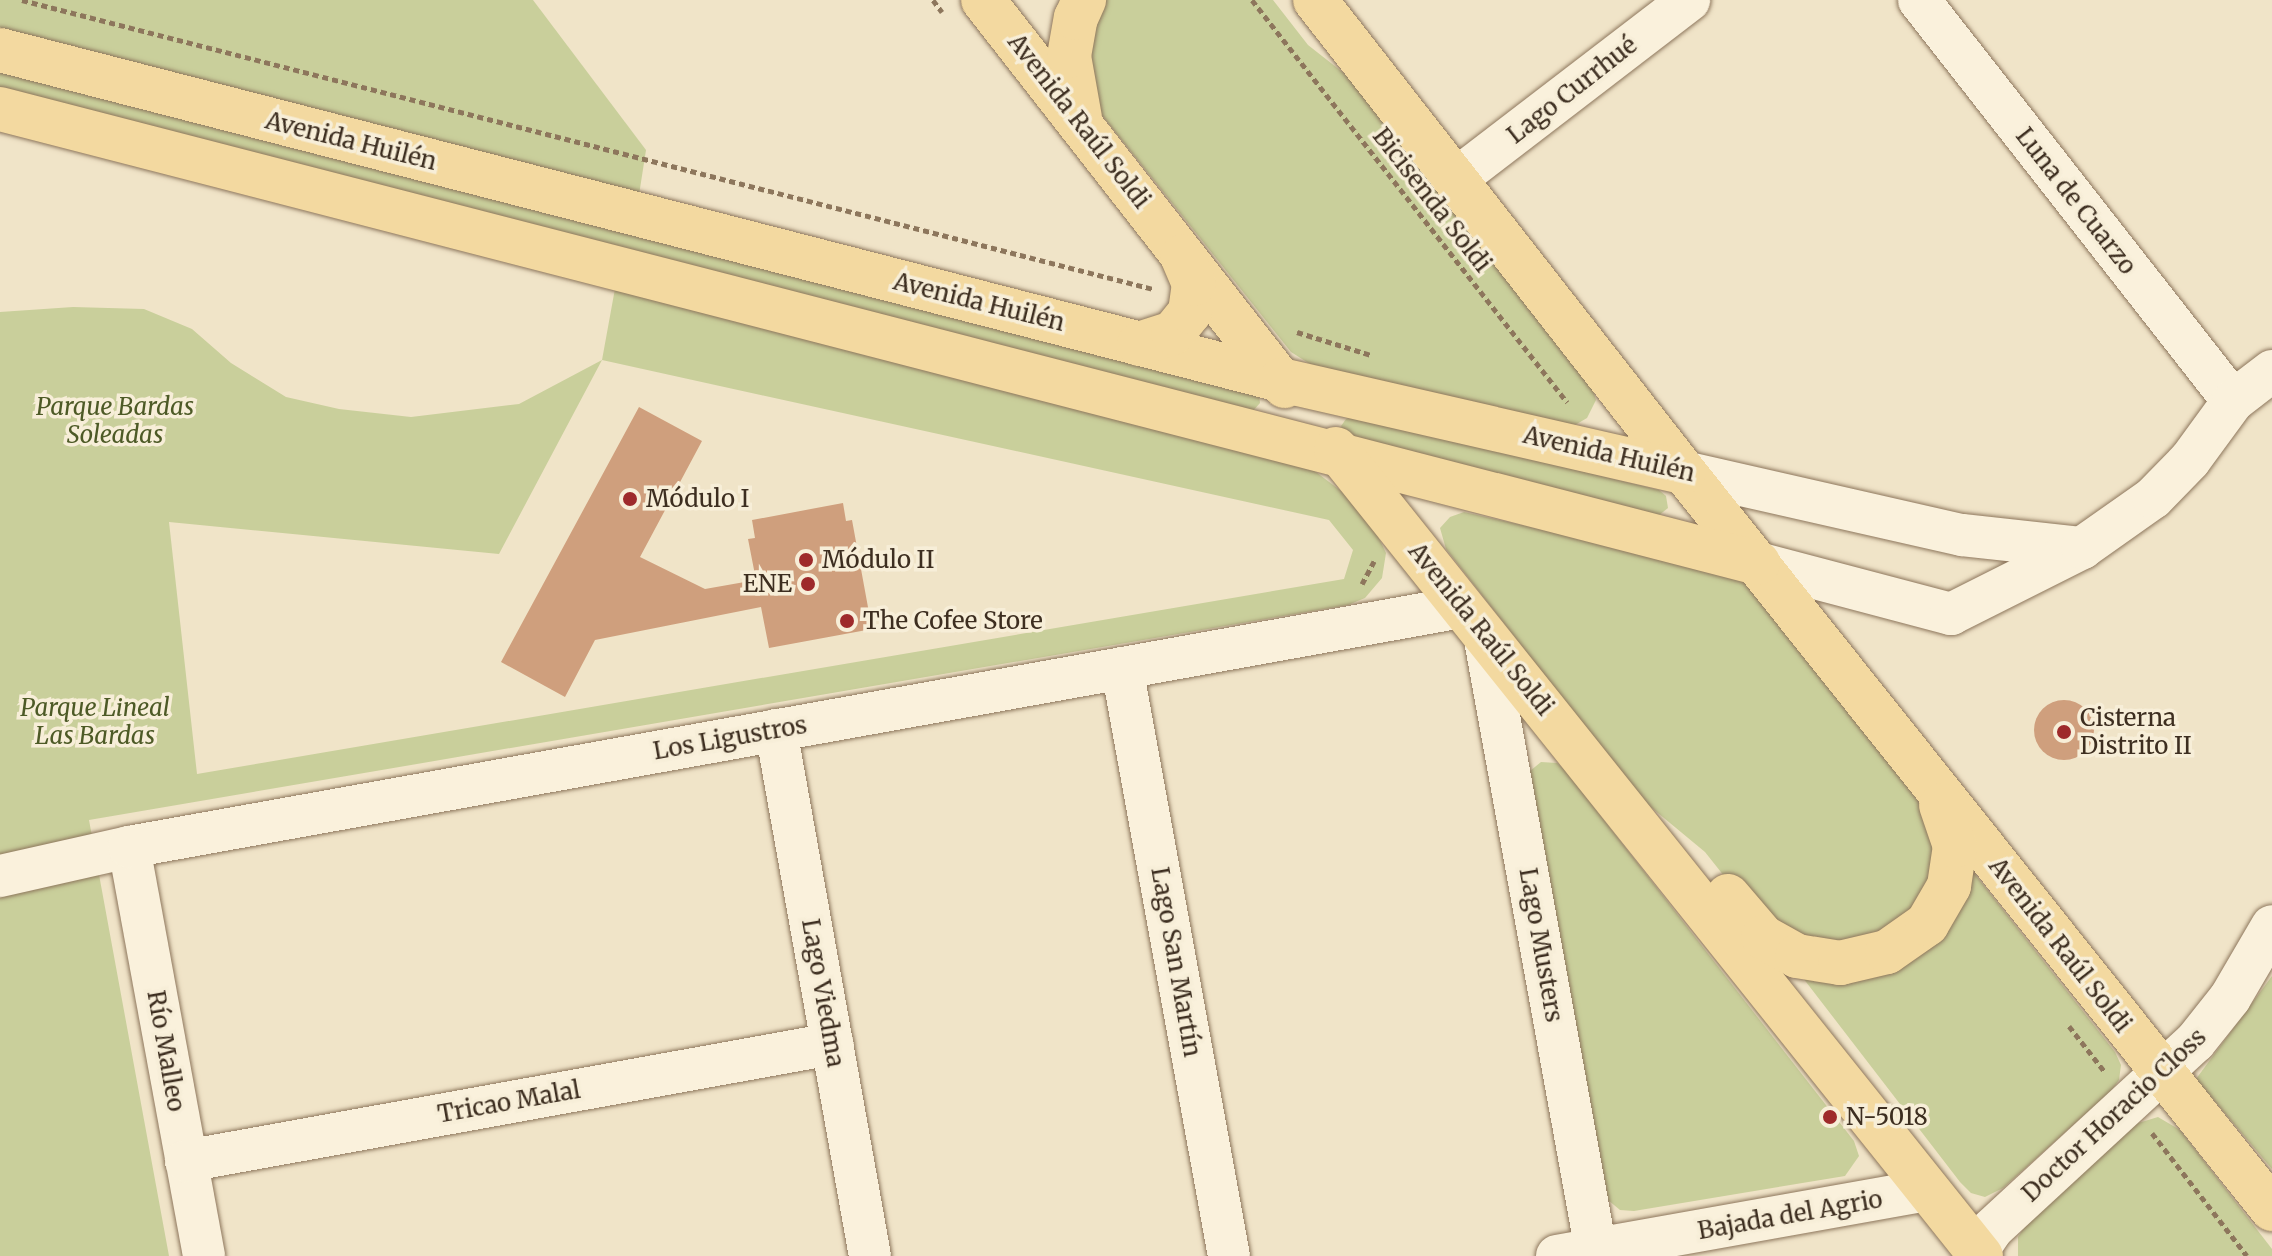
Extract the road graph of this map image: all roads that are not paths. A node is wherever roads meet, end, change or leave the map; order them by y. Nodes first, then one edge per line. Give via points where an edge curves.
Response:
1 (983, 0) edge
2 (1084, 0) edge
3 (1287, 0) edge
4 (1315, 0) edge
5 (1689, 0) edge
6 (1919, 0) edge
7 (0, 50) edge
8 (1382, 85) junction
9 (0, 109) edge
10 (1082, 125) junction
11 (1456, 179) junction
12 (1176, 246) junction
13 (1139, 344) junction
14 (2272, 371) edge
15 (1281, 380) junction
16 (2233, 401) junction
17 (1341, 456) junction
18 (1684, 472) junction
19 (2082, 548) junction
20 (1758, 563) junction
21 (1473, 620) junction
22 (1122, 668) junction
23 (776, 730) junction
24 (1924, 774) junction
25 (1642, 831) junction
26 (129, 847) junction
27 (0, 876) edge
28 (2272, 926) edge
29 (832, 1044) junction
30 (2162, 1074) junction
31 (186, 1161) junction
32 (1928, 1190) junction
33 (2272, 1209) edge
34 (1583, 1254) edge
35 (1977, 1254) edge
36 (204, 1256) edge
37 (870, 1256) edge
38 (1229, 1256) edge

1 - 10 main road, Avenida Raúl Soldi
2 - 10 main road via 1069,56
3 - 8 main road via 1322,41
4 - 8 main road, Avenida Raúl Soldi
5 - 11 street, Lago Currhué
6 - 16 street, Luna de Cuarzo
7 - 13 main road, Avenida Huilén
8 - 11 main road, Avenida Raúl Soldi
9 - 17 main road
10 - 12 main road, Avenida Raúl Soldi
11 - 18 main road, Avenida Raúl Soldi
12 - 13 main road via 1194,284 1190,312 1173,333
12 - 15 main road, Avenida Raúl Soldi
13 - 15 main road, Avenida Huilén
14 - 16 street
15 - 17 main road, Avenida Raúl Soldi
15 - 18 main road, Avenida Huilén
16 - 19 street via 2172,480
17 - 20 main road
17 - 21 main road, Avenida Raúl Soldi
18 - 19 street, Avenida Huilén via 1962,535
18 - 20 main road, Avenida Raúl Soldi
19 - 20 street via 1951,614
20 - 24 main road, Avenida Raúl Soldi
21 - 22 street, Los Ligustros
21 - 25 main road, Avenida Raúl Soldi
21 - 34 street, Lago Musters
22 - 23 street, Los Ligustros
22 - 38 street, Lago San Martín
23 - 26 street, Los Ligustros
23 - 29 street, Lago Viedma
24 - 25 main road via 1952,832 1949,886 1937,911 1916,935 1887,952 1856,961 1811,960 1774,946 1697,860
24 - 30 main road, Avenida Raúl Soldi
25 - 32 main road, Avenida Raúl Soldi
26 - 27 street, Los Ligustros
26 - 31 street, Río Malleo
28 - 30 street, Doctor Horacio Closs via 2225,1006
29 - 31 street, Tricao Malal
29 - 37 street, Lago Viedma
30 - 33 main road, Avenida Raúl Soldi
30 - 35 street, Doctor Horacio Closs via 1992,1229
31 - 36 street, Río Malleo
32 - 34 street, Bajada del Agrio
32 - 35 main road, Avenida Raúl Soldi

